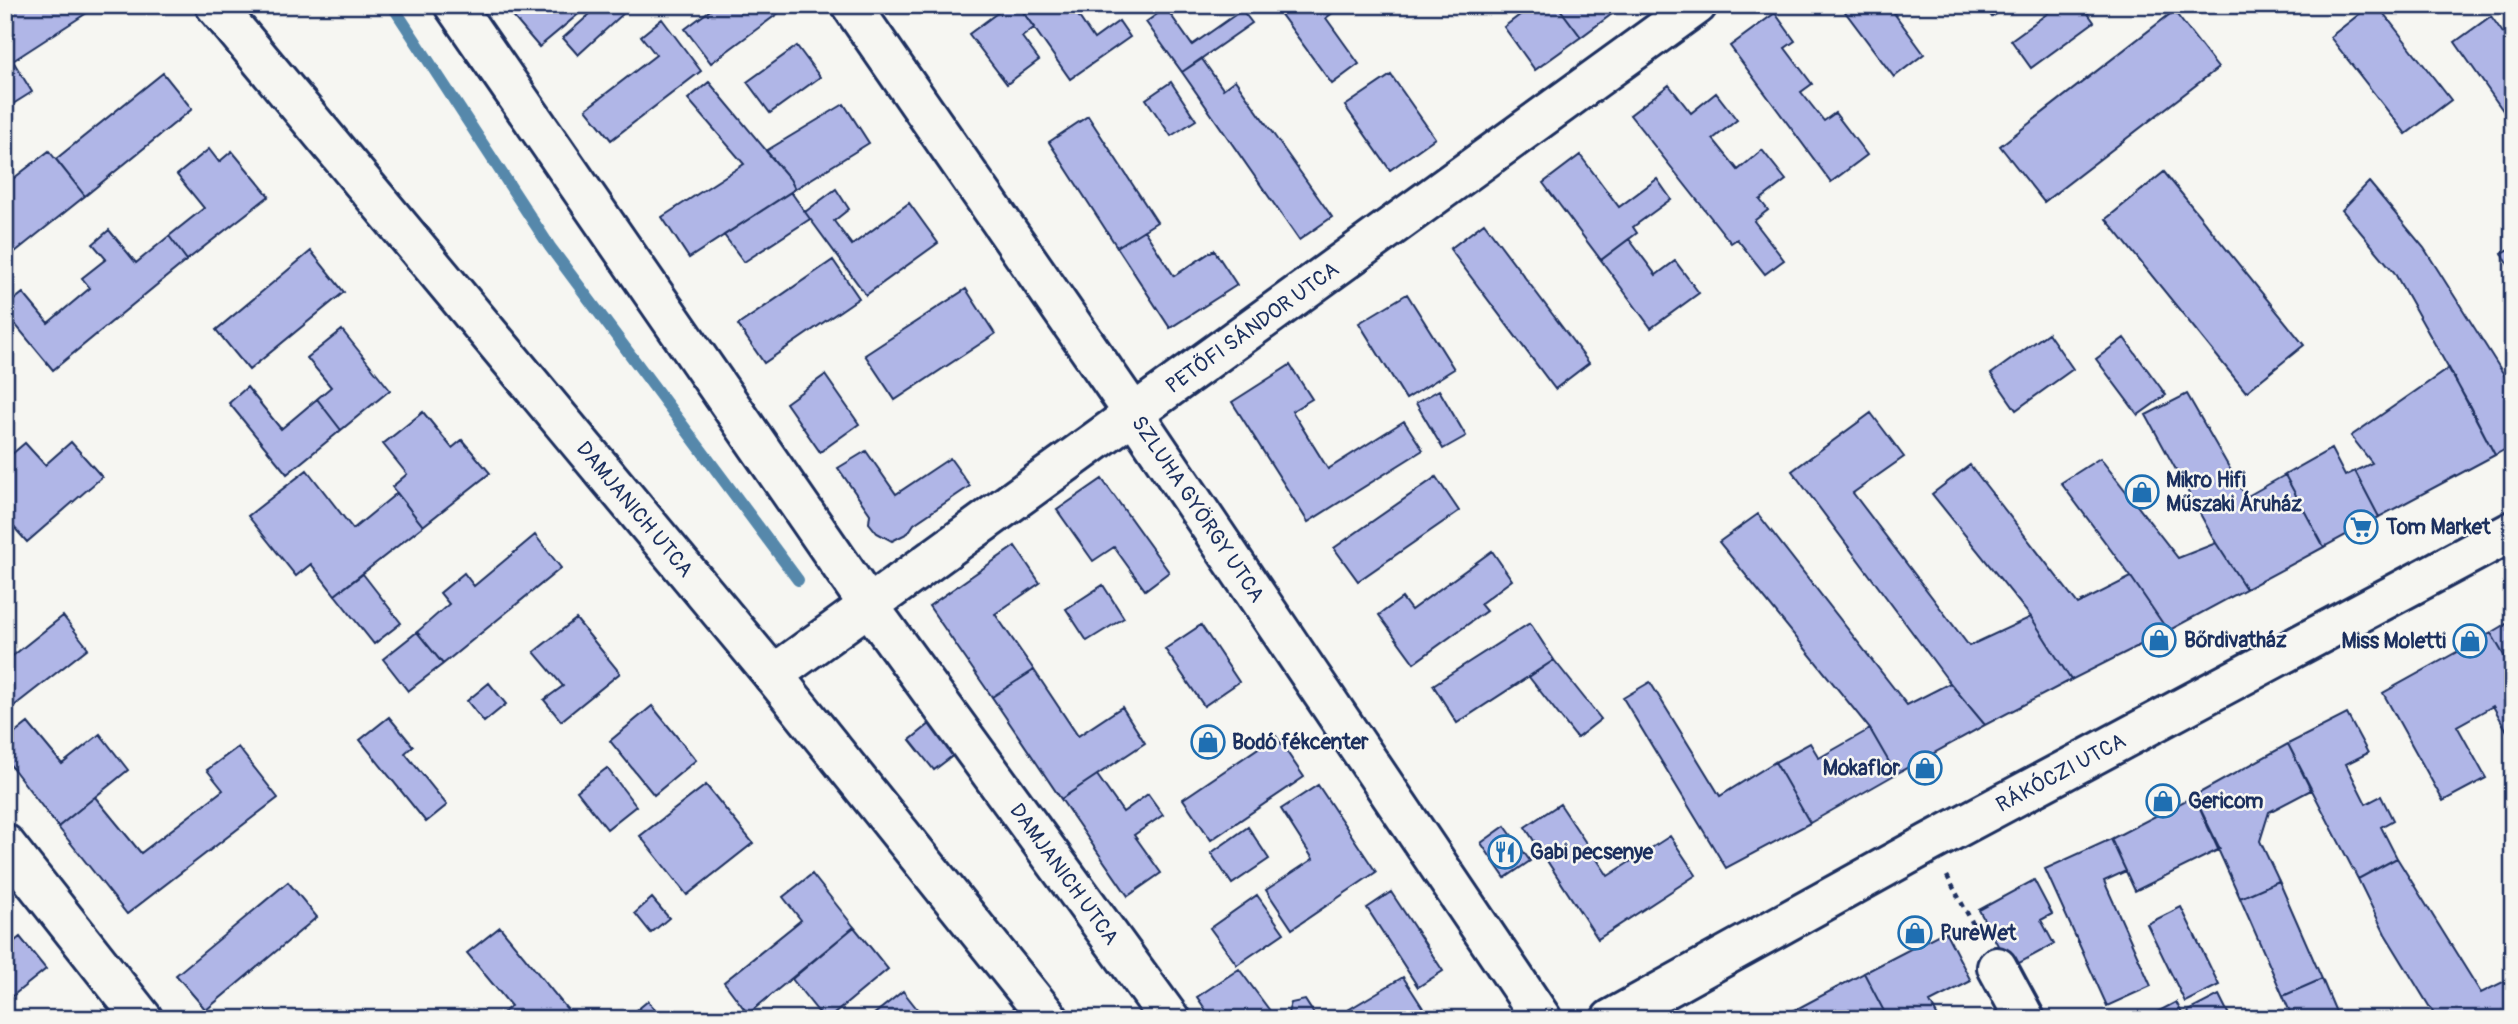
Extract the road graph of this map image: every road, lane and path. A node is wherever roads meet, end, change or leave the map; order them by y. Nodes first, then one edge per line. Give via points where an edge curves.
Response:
1 (215, 5) edge
2 (454, 5) edge
3 (1697, 5) edge
4 (866, 11) edge
5 (1134, 414) junction
6 (2513, 531) edge
7 (869, 606) junction
8 (773, 675) junction
9 (1929, 843) junction
10 (5, 844) edge
11 (1997, 967) joint
12 (143, 1019) edge
13 (1049, 1019) edge
14 (1170, 1019) edge
15 (1542, 1019) edge
16 (1611, 1019) edge
17 (2025, 1019) edge

1 - 8 street, DAMJANICH UTCA
2 - 7 street, DAMJANICH UTCA
3 - 5 street, PETŐFI SÁNDOR UTCA
4 - 5 street, SZLUHA GYÖRGY UTCA
5 - 7 street, PETŐFI SÁNDOR UTCA
5 - 15 street, SZLUHA GYÖRGY UTCA
6 - 9 street, RÁKÓCZI UTCA
7 - 8 street, PETŐFI SÁNDOR UTCA
7 - 14 street, DAMJANICH UTCA
8 - 13 street, DAMJANICH UTCA
9 - 11 path
9 - 16 street, RÁKÓCZI UTCA
10 - 12 street
11 - 17 street

